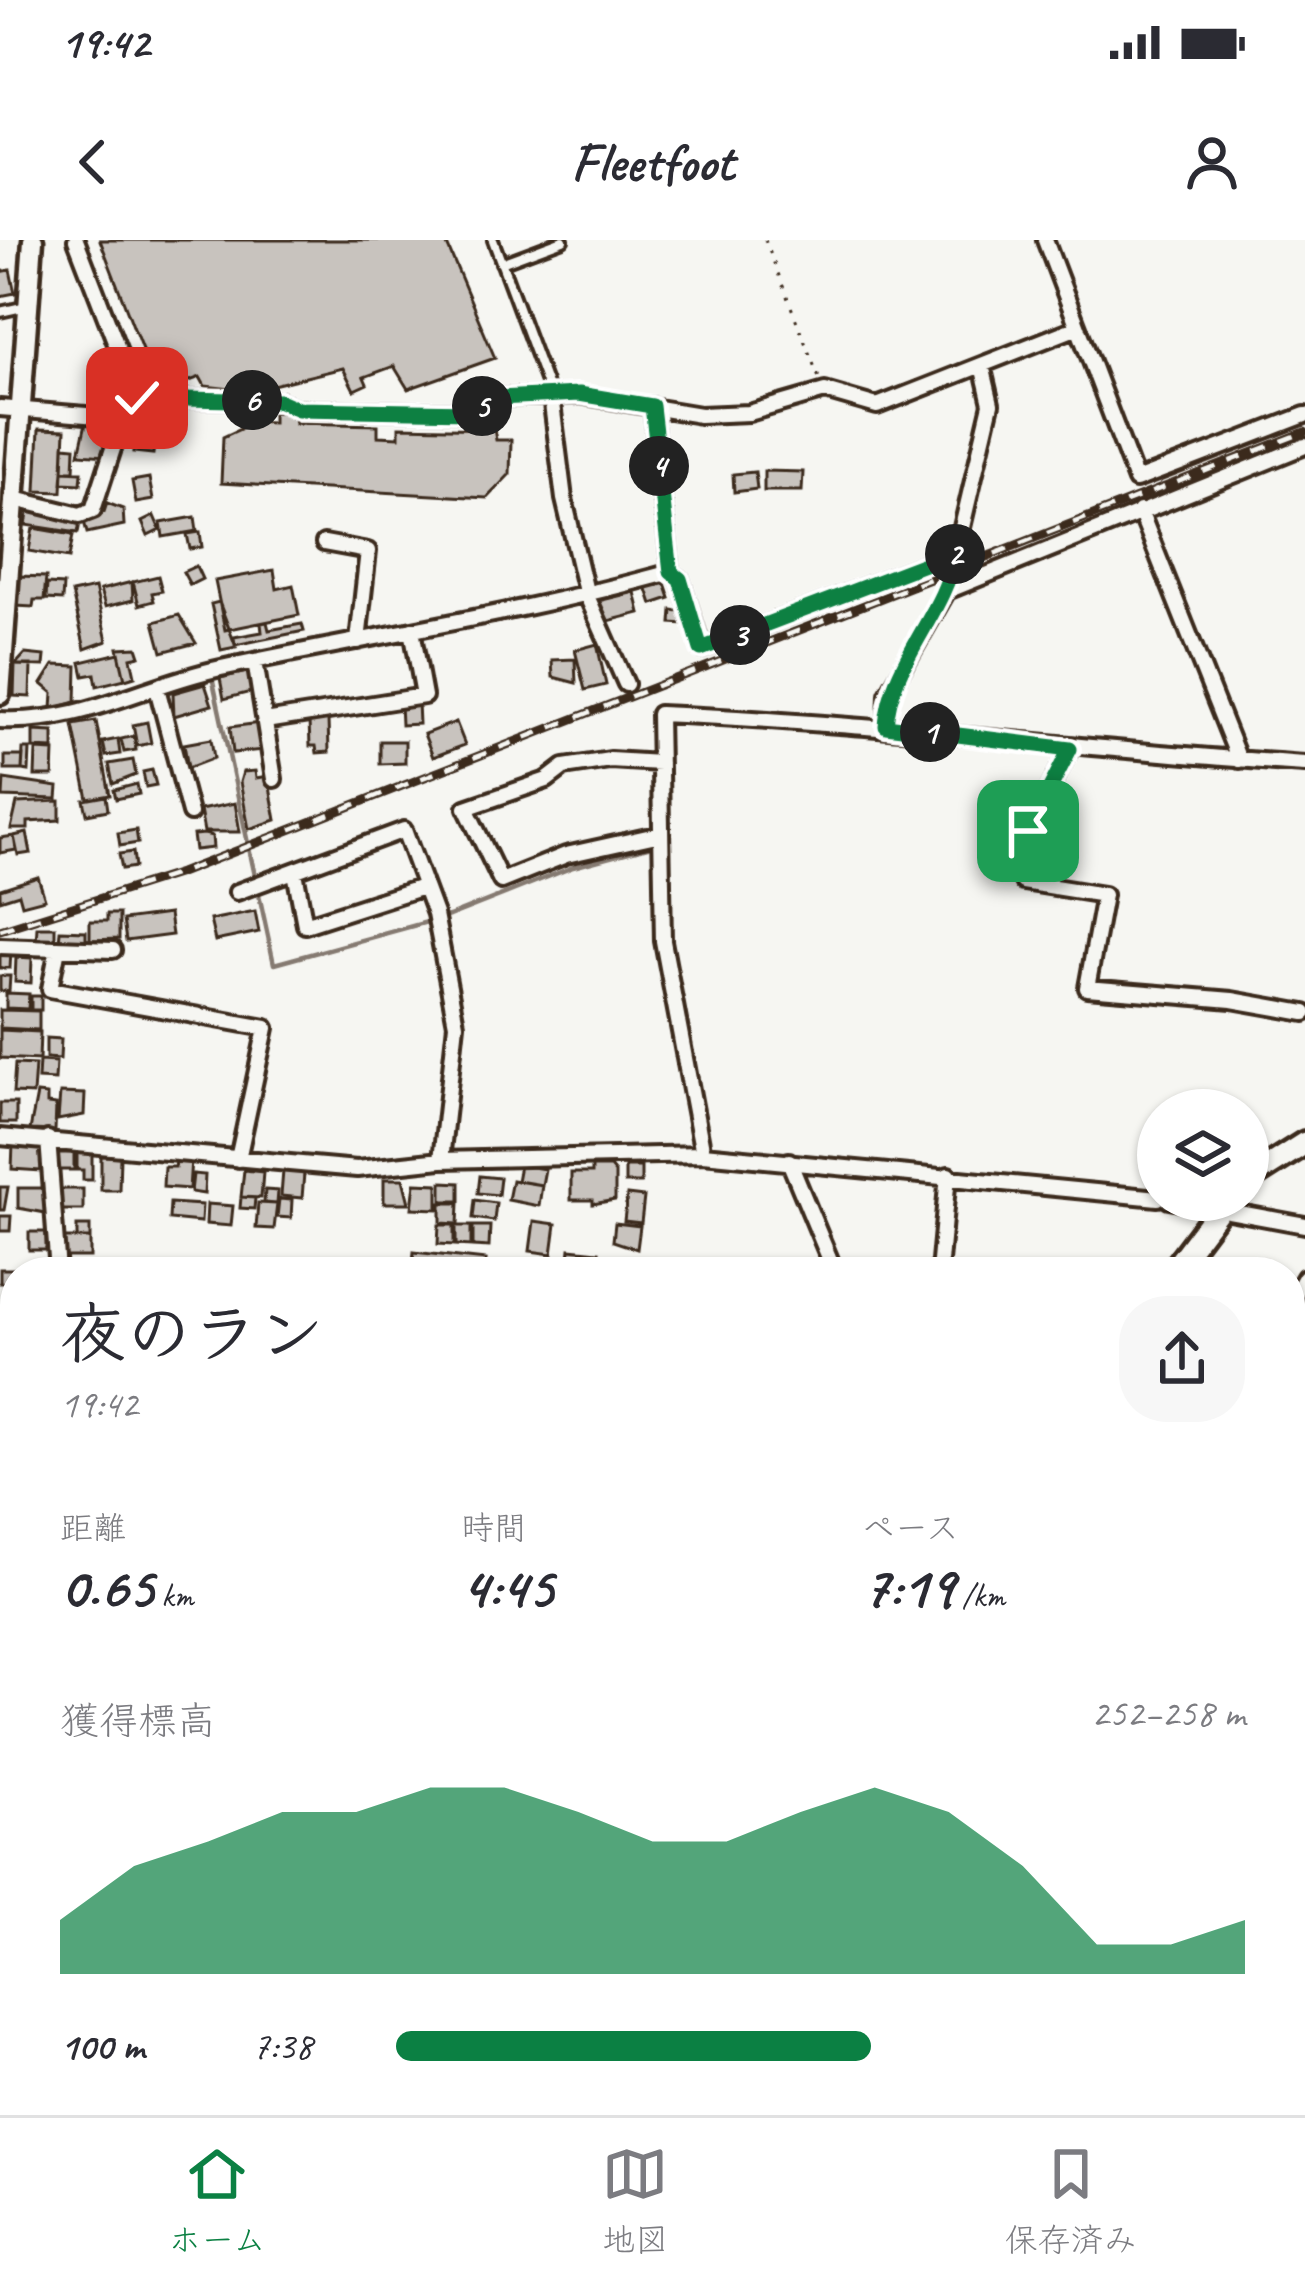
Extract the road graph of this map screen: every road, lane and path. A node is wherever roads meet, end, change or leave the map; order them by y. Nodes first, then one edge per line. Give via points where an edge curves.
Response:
1 (33, 240) edge
2 (76, 240) edge
3 (493, 240) edge
4 (562, 240) edge
5 (765, 240) edge
6 (1045, 240) edge
7 (501, 263) junction
8 (28, 306) junction
9 (0, 312) edge
10 (1078, 326) junction
11 (982, 365) junction
12 (824, 391) junction
13 (551, 396) junction
14 (137, 398) junction
15 (652, 406) junction
16 (0, 408) edge
17 (22, 410) junction
18 (1305, 415) edge
19 (123, 418) junction
20 (1305, 446) edge
21 (15, 499) junction
22 (1140, 511) junction
23 (324, 542) dead end
24 (956, 552) junction
25 (671, 572) junction
26 (947, 591) junction
27 (587, 596) junction
28 (412, 630) junction
29 (358, 641) junction
30 (255, 662) junction
31 (626, 684) dead end
32 (157, 688) junction
33 (0, 694) edge
34 (0, 720) edge
35 (265, 721) junction
36 (886, 726) junction
37 (1070, 749) junction
38 (1238, 760) junction
39 (660, 763) junction
40 (1305, 764) edge
41 (274, 778) dead end
42 (190, 813) dead end
43 (661, 834) junction
44 (295, 872) junction
45 (423, 887) junction
46 (237, 892) dead end
47 (0, 946) edge
48 (58, 948) junction
49 (113, 950) dead end
50 (1305, 1013) edge
51 (0, 1137) edge
52 (48, 1139) junction
53 (1305, 1143) edge
54 (703, 1154) junction
55 (238, 1159) junction
56 (441, 1160) junction
57 (790, 1161) junction
58 (1269, 1166) edge
59 (948, 1175) junction
60 (1137, 1196) edge
61 (1269, 1216) edge
62 (1210, 1221) edge
63 (1305, 1225) edge
64 (57, 1257) edge
65 (829, 1257) edge
66 (940, 1257) edge
67 (1183, 1257) edge

1 - 8 street
2 - 14 street
3 - 7 lane
4 - 7 lane
5 - 12 path
6 - 10 street
7 - 13 lane
8 - 9 lane
8 - 17 street
10 - 11 street
10 - 18 street via 1136,480
11 - 12 street via 877,406
11 - 24 street via 991,404
12 - 15 street via 749,413
13 - 14 street via 498,398 470,412
13 - 15 street
13 - 27 street
14 - 19 street
15 - 25 street
16 - 17 street
17 - 19 street
17 - 21 street
19 - 21 street via 93,510
20 - 22 street
21 - 33 street
22 - 26 street
22 - 38 street
23 - 29 street via 368,551
24 - 25 street via 701,649
24 - 26 street
25 - 27 street
26 - 36 street via 888,694
27 - 28 street
27 - 31 street
28 - 29 street
28 - 35 street via 424,696
29 - 30 street
30 - 32 street
30 - 35 street
32 - 34 street via 50,722
32 - 42 street
35 - 41 street
36 - 37 street
36 - 39 street via 659,714
37 - 38 street
37 - 50 street via 1028,831 1023,882 1104,895 1087,988
38 - 40 street
39 - 43 street
39 - 43 street via 564,767 466,808 501,881 566,855
43 - 54 street via 663,940
44 - 45 street via 404,830
44 - 45 street via 305,925
44 - 46 street
45 - 56 street via 457,1024
47 - 48 street
48 - 49 street
48 - 55 street via 50,989 266,1028
51 - 52 street
52 - 55 street
52 - 64 street
53 - 58 main road
54 - 56 street
54 - 57 street
55 - 56 street via 357,1169
57 - 59 street
57 - 65 street
59 - 60 street
59 - 66 street
61 - 63 street
62 - 67 main road

